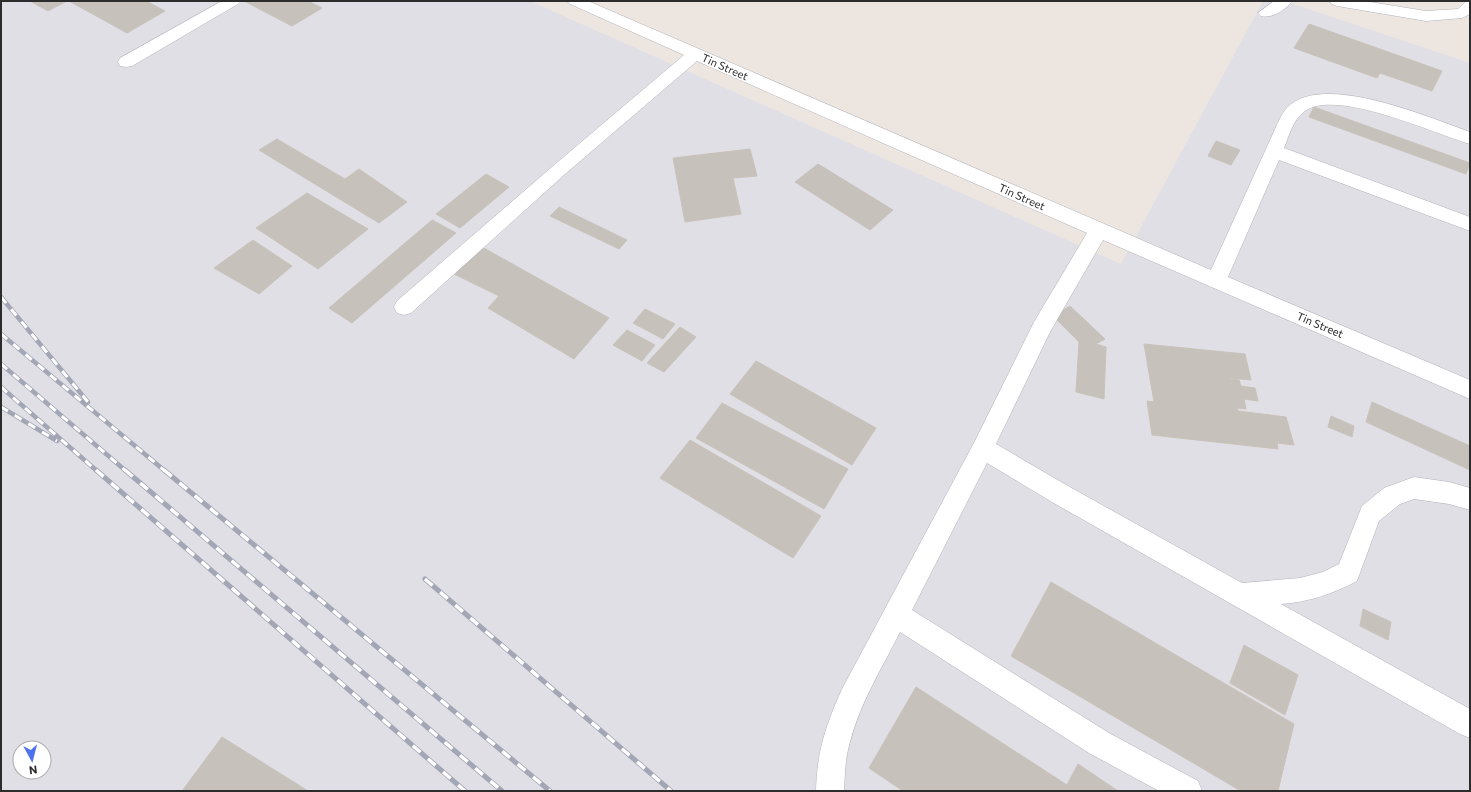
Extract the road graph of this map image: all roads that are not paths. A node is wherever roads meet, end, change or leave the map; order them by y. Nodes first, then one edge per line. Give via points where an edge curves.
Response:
1 (233, 1) edge
2 (575, 1) edge
3 (1284, 1) edge
4 (1338, 1) edge
5 (1470, 5) edge
6 (1266, 13) dead end
7 (695, 54) junction
8 (126, 62) dead end
9 (1470, 138) edge
10 (1274, 151) junction
11 (1470, 224) edge
12 (1099, 230) junction
13 (1217, 280) junction
14 (404, 306) dead end
15 (1470, 390) edge
16 (983, 448) junction
17 (1470, 499) edge
18 (1242, 595) junction
19 (896, 615) junction
20 (1470, 724) edge
21 (830, 791) edge
22 (1188, 791) edge

1 - 8 street
2 - 7 street, Tin Street
3 - 6 street
4 - 5 street via 1426,16 1462,13
7 - 12 street, Tin Street
7 - 14 street
9 - 10 street via 1387,110 1329,99 1299,106 1282,131
10 - 11 street
10 - 13 street
12 - 13 street, Tin Street
12 - 16 street via 1041,328
13 - 15 street, Tin Street
16 - 18 street
16 - 19 street
17 - 18 street via 1414,488 1392,496 1370,514 1348,572 1327,583 1300,590
18 - 20 street
19 - 21 street via 854,691 838,732 830,773
19 - 22 street via 1099,743

